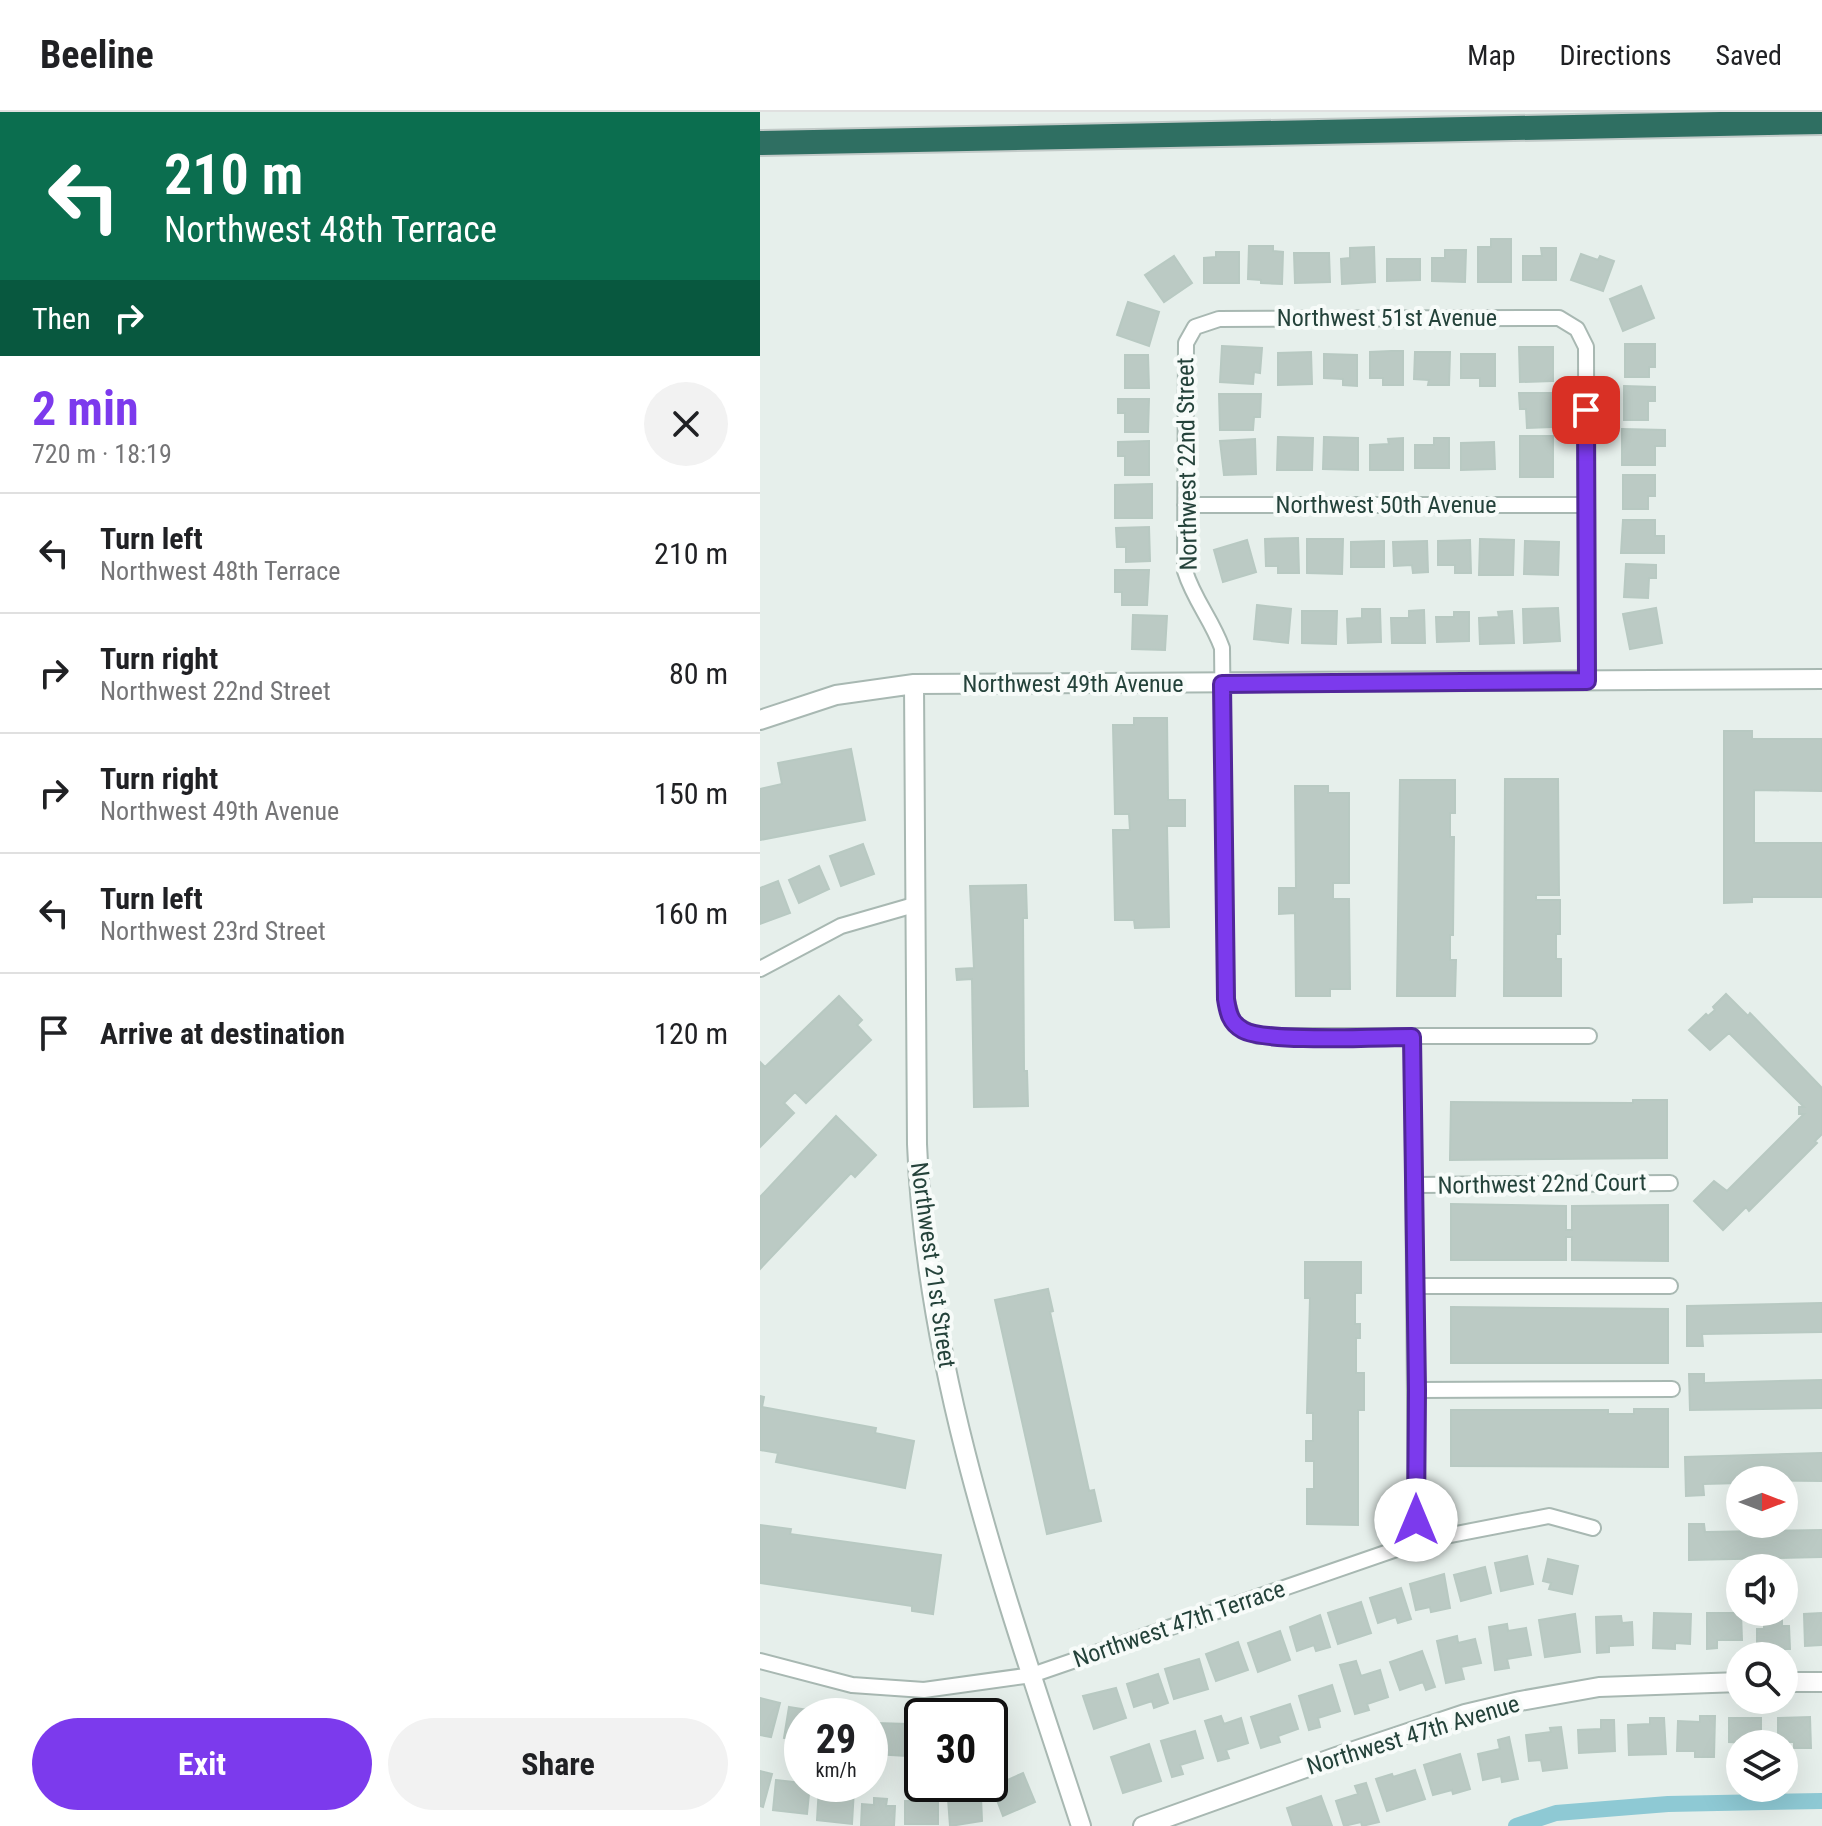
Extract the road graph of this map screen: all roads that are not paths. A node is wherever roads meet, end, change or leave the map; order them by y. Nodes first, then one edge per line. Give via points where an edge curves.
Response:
1 (1822, 122) edge
2 (760, 143) edge
3 (1195, 327) joint
4 (1185, 505) junction
5 (1586, 505) junction
6 (1822, 679) edge
7 (1587, 681) junction
8 (914, 684) junction
9 (1222, 684) junction
10 (760, 720) edge
11 (914, 905) junction
12 (760, 969) edge
13 (1589, 1036) dead end
14 (1412, 1037) junction
15 (1670, 1183) dead end
16 (1414, 1185) junction
17 (1415, 1286) junction
18 (1670, 1286) dead end
19 (1672, 1389) dead end
20 (1417, 1390) junction
21 (1593, 1528) dead end
22 (1420, 1541) junction
23 (760, 1661) edge
24 (1032, 1675) junction
25 (1726, 1682) edge
26 (1798, 1682) edge
27 (1822, 1682) edge
28 (1081, 1826) edge
29 (1143, 1826) edge

1 - 2 highway
3 - 4 street, Northwest 22nd Street via 1186,343
3 - 5 street, Northwest 51st Avenue via 1219,319 1559,318 1577,329 1586,347
4 - 5 street, Northwest 50th Avenue
4 - 9 street, Northwest 22nd Street via 1185,571 1222,648
5 - 7 street
6 - 7 street, Northwest 49th Avenue
7 - 9 street, Northwest 49th Avenue
8 - 9 street, Northwest 49th Avenue
8 - 10 street, Northwest 49th Avenue via 836,695
8 - 11 street, Northwest 21st Street
9 - 14 street, Northwest 22nd Street via 1228,1013 1234,1024 1258,1036
11 - 12 street via 841,926
11 - 24 street, Northwest 21st Street via 918,1183 940,1337 989,1539
13 - 14 street
14 - 16 street, Northwest 22nd Court
15 - 16 street, Northwest 22nd Court
16 - 17 street, Northwest 22nd Court
17 - 18 street
17 - 20 street, Northwest 22nd Court
19 - 20 street
20 - 22 street, Northwest 22nd Court
21 - 22 street, Northwest 47th Terrace via 1549,1516
22 - 24 street, Northwest 47th Terrace
23 - 24 street, Northwest 47th Terrace via 852,1685 924,1690
24 - 28 street, Northwest 21st Street
25 - 29 street, Northwest 47th Avenue via 1599,1687 1493,1707
26 - 27 street

